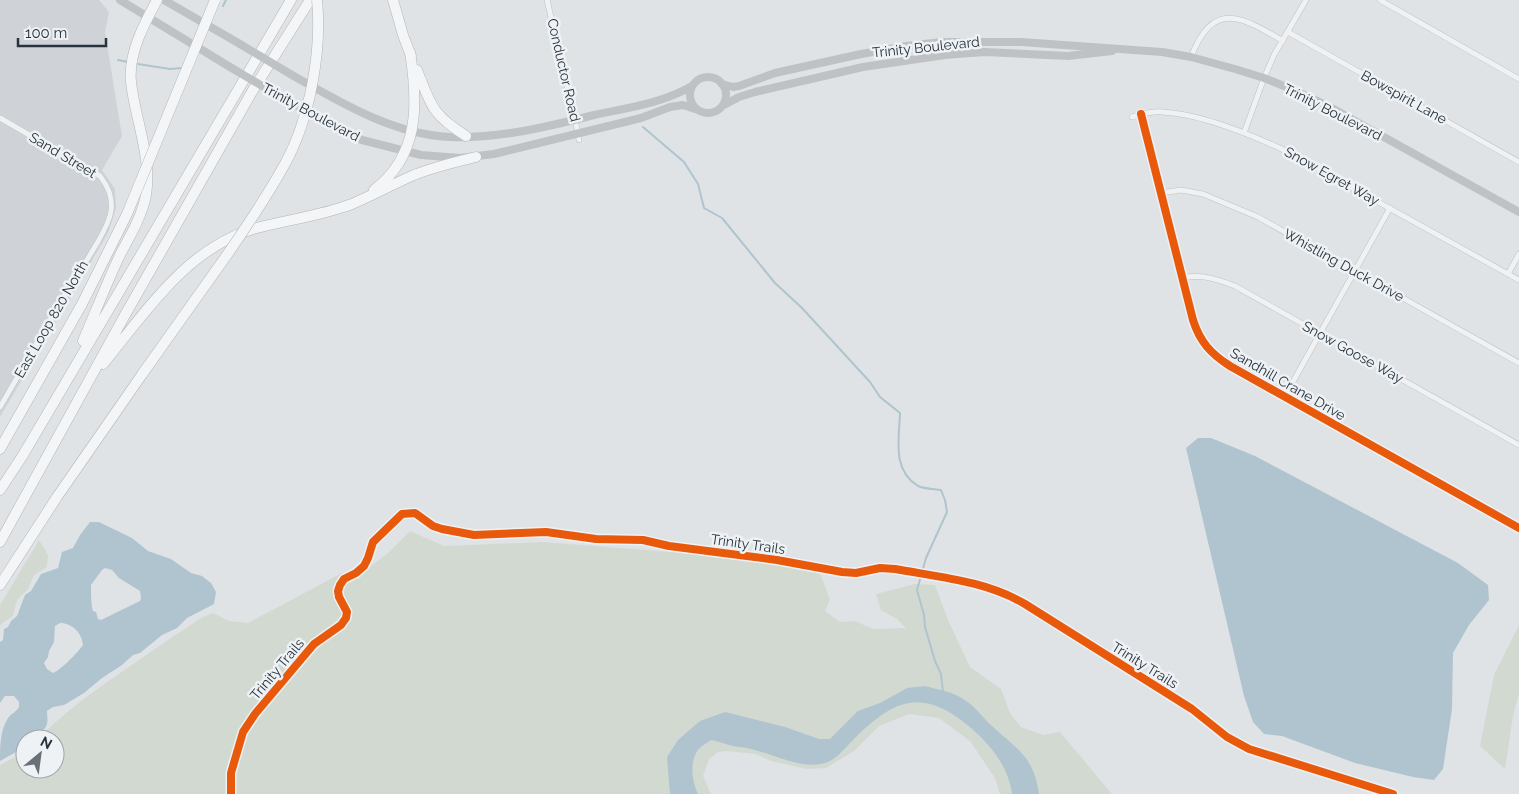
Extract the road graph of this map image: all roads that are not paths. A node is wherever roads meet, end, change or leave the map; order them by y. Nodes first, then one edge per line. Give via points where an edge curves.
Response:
1 (120, 0) edge
2 (157, 0) edge
3 (164, 0) edge
4 (215, 0) edge
5 (291, 0) edge
6 (310, 0) edge
7 (317, 0) edge
8 (393, 0) edge
9 (547, 0) edge
10 (1306, 0) edge
11 (1380, 0) edge
12 (148, 16) junction
13 (1288, 32) junction
14 (1283, 41) junction
15 (1134, 49) junction
16 (410, 52) junction
17 (1191, 57) junction
18 (1264, 78) junction
19 (1519, 79) edge
20 (722, 84) junction
21 (692, 86) junction
22 (724, 105) junction
23 (695, 109) junction
24 (1140, 114) junction
25 (1132, 116) dead end
26 (0, 118) edge
27 (575, 120) junction
28 (412, 130) junction
29 (1244, 133) junction
30 (466, 136) junction
31 (579, 136) junction
32 (405, 152) junction
33 (476, 157) junction
34 (1519, 162) edge
35 (1161, 193) junction
36 (352, 204) junction
37 (1390, 208) junction
38 (1519, 212) edge
39 (103, 232) joint
40 (1519, 254) edge
41 (1355, 270) junction
42 (1508, 274) junction
43 (1182, 278) junction
44 (1519, 280) edge
45 (1319, 333) junction
46 (1519, 363) edge
47 (70, 374) junction
48 (87, 385) junction
49 (1285, 396) junction
50 (0, 407) edge
51 (1519, 445) edge
52 (0, 449) edge
53 (0, 490) edge
54 (1519, 528) edge
55 (0, 542) edge
56 (0, 585) edge

1 - 12 main road, Trinity Boulevard
2 - 12 highway
3 - 28 main road, Trinity Boulevard, bridge via 342,103
4 - 52 highway, bridge via 130,206 82,304
5 - 47 highway
6 - 48 highway via 253,90
7 - 56 highway, bridge via 318,40 308,103 287,161
8 - 16 highway
9 - 27 street, Conductor Road
10 - 13 street
11 - 19 street
12 - 32 main road, Trinity Boulevard, bridge via 342,131
12 - 47 highway via 132,63 131,81 144,152 146,195
13 - 14 street
13 - 34 street, Bowspirit Lane
14 - 17 street via 1257,26 1232,17 1222,18 1208,26
14 - 18 street
15 - 17 main road, Trinity Boulevard
15 - 20 main road, Trinity Boulevard via 1021,42 942,42 861,54 775,73 739,86
15 - 22 main road, Trinity Boulevard via 1068,56 984,52 898,60 755,92
16 - 28 highway via 415,84
16 - 30 highway via 433,109 448,125
17 - 18 main road, Trinity Boulevard
18 - 29 street
18 - 38 main road, Trinity Boulevard via 1328,106
20 - 21 main road, Trinity Boulevard via 714,78 705,77
20 - 22 main road via 726,94
21 - 23 main road via 690,98
21 - 27 main road, Trinity Boulevard via 669,97
22 - 23 main road, Trinity Boulevard via 710,114
23 - 31 main road, Trinity Boulevard via 677,106
24 - 25 street, Snow Egret Way
24 - 29 street, Snow Egret Way via 1162,112 1181,115
24 - 35 street, Sandhill Crane Drive
26 - 39 street, Sand Street via 100,176 111,199 111,212
27 - 30 main road, Trinity Boulevard via 489,136
27 - 31 street, Conductor Road
28 - 30 main road, Trinity Boulevard via 448,137
28 - 32 highway
29 - 37 street, Snow Egret Way via 1288,152
31 - 33 main road, Trinity Boulevard
32 - 33 main road, Trinity Boulevard
32 - 36 highway via 380,186
33 - 36 highway via 421,172
35 - 41 street, Whistling Duck Drive via 1181,190 1230,204
35 - 43 street, Sandhill Crane Drive
36 - 48 highway via 252,229 214,246 163,292
37 - 41 street
37 - 42 street, Snow Egret Way
39 - 50 street, East Loop 820 North
40 - 42 street
41 - 45 street
41 - 46 street, Whistling Duck Drive
42 - 44 street, Snow Egret Way
43 - 45 street, Snow Goose Way via 1202,276 1235,286
43 - 49 street, Sandhill Crane Drive via 1193,320 1206,347 1230,366
45 - 49 street
45 - 51 street, Snow Goose Way
47 - 53 highway
48 - 55 highway
49 - 54 street, Sandhill Crane Drive

